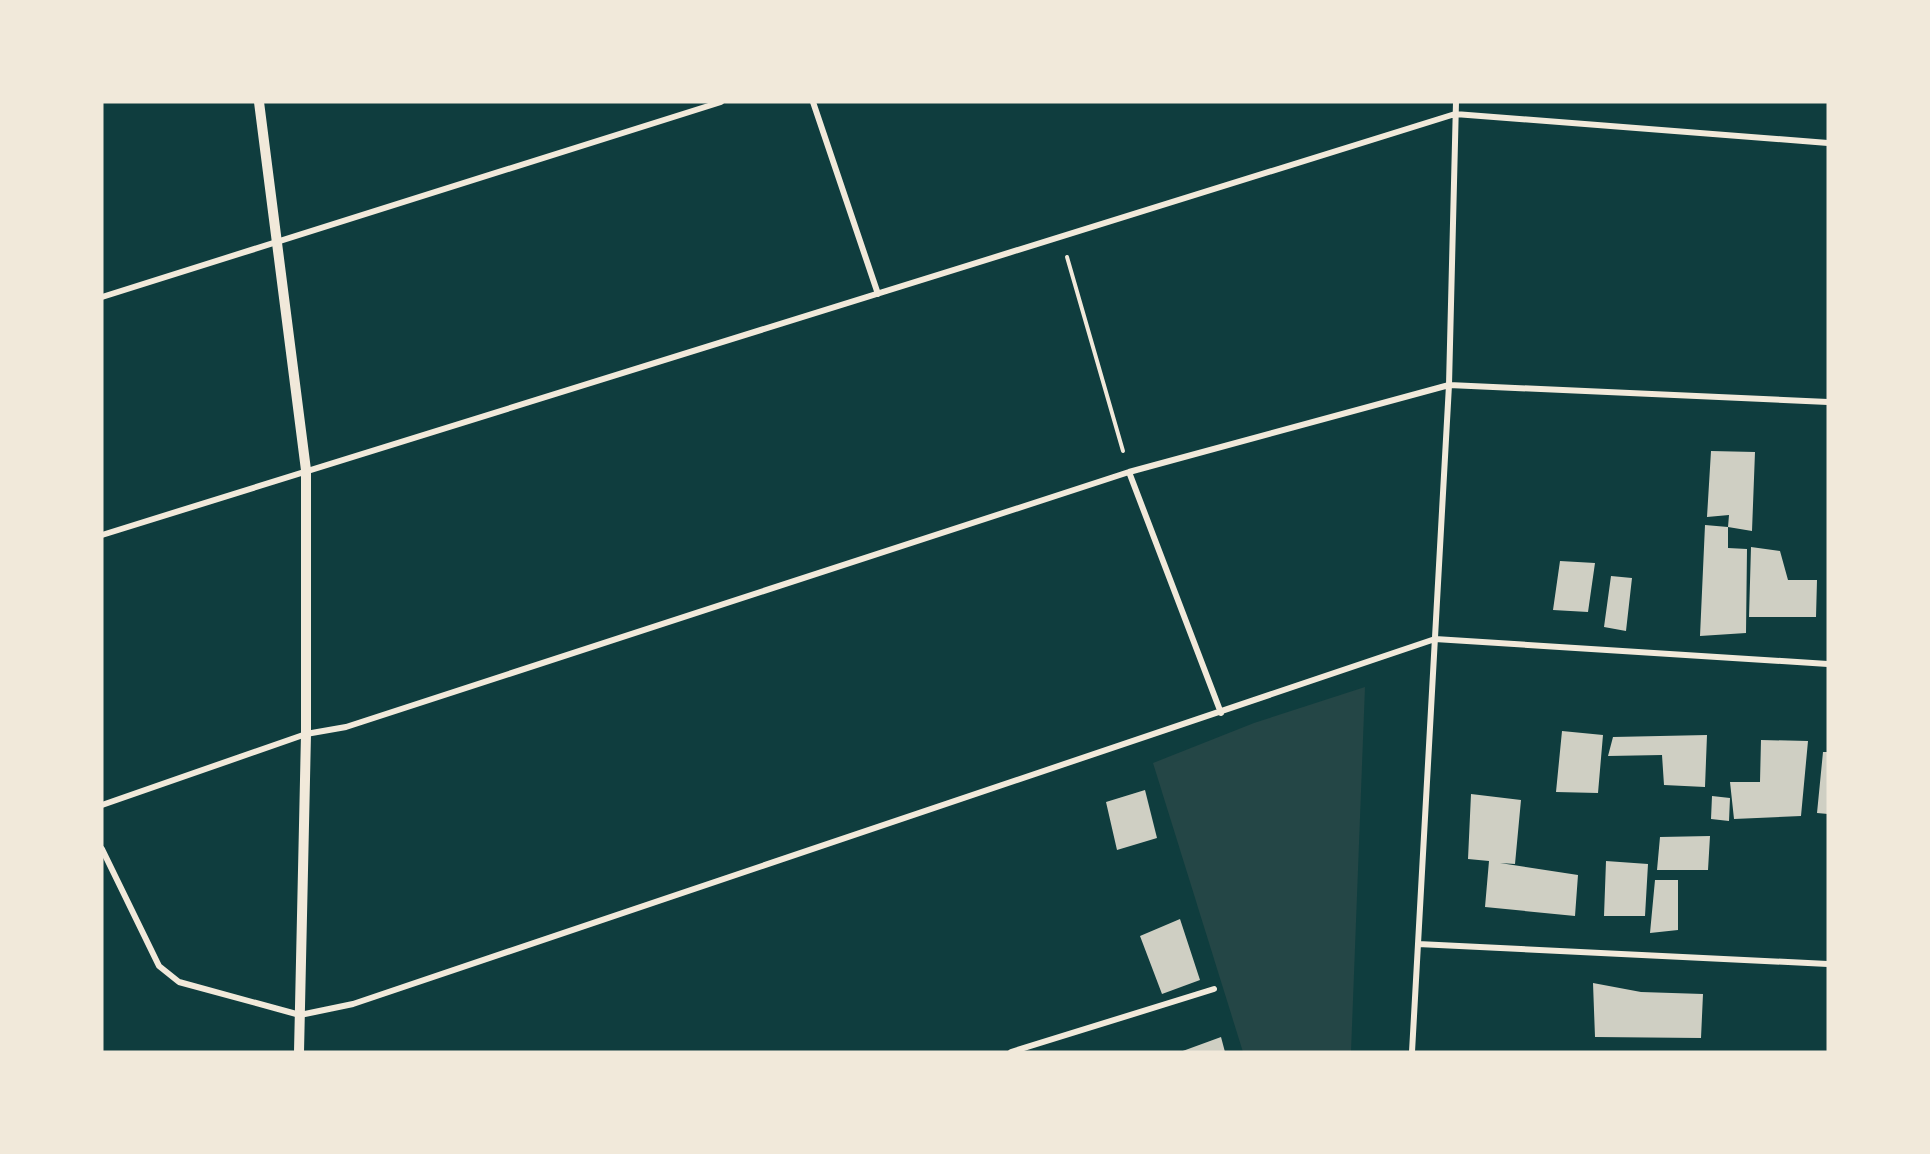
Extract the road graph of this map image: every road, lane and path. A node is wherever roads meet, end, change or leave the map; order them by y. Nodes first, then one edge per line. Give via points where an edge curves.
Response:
1 (259, 102) edge
2 (721, 102) edge
3 (813, 102) edge
4 (1456, 102) edge
5 (1455, 114) junction
6 (1828, 143) edge
7 (1061, 237) junction
8 (279, 241) junction
9 (878, 294) junction
10 (102, 297) edge
11 (1449, 385) junction
12 (1828, 402) edge
13 (306, 470) junction
14 (1130, 472) junction
15 (102, 535) edge
16 (1435, 639) junction
17 (1828, 663) edge
18 (1221, 713) junction
19 (306, 734) junction
20 (102, 805) edge
21 (102, 849) edge
22 (1418, 944) junction
23 (1828, 964) edge
24 (1214, 988) dead end
25 (300, 1015) junction
26 (299, 1052) edge
27 (1011, 1052) edge
28 (1412, 1052) edge

1 - 8 street
2 - 8 street
3 - 9 street
4 - 5 street
5 - 6 street
5 - 7 street
5 - 11 street
7 - 9 street
7 - 14 path
8 - 10 street
8 - 13 street
9 - 13 street
11 - 12 street
11 - 14 street
11 - 16 street
13 - 15 street
13 - 19 street
14 - 18 street
14 - 19 street via 346,727
16 - 17 street
16 - 18 street
16 - 22 street
18 - 25 street via 353,1004
19 - 20 street
19 - 25 street
21 - 25 street via 159,966 168,975 179,982
22 - 23 street
22 - 28 street
24 - 27 street
25 - 26 street

